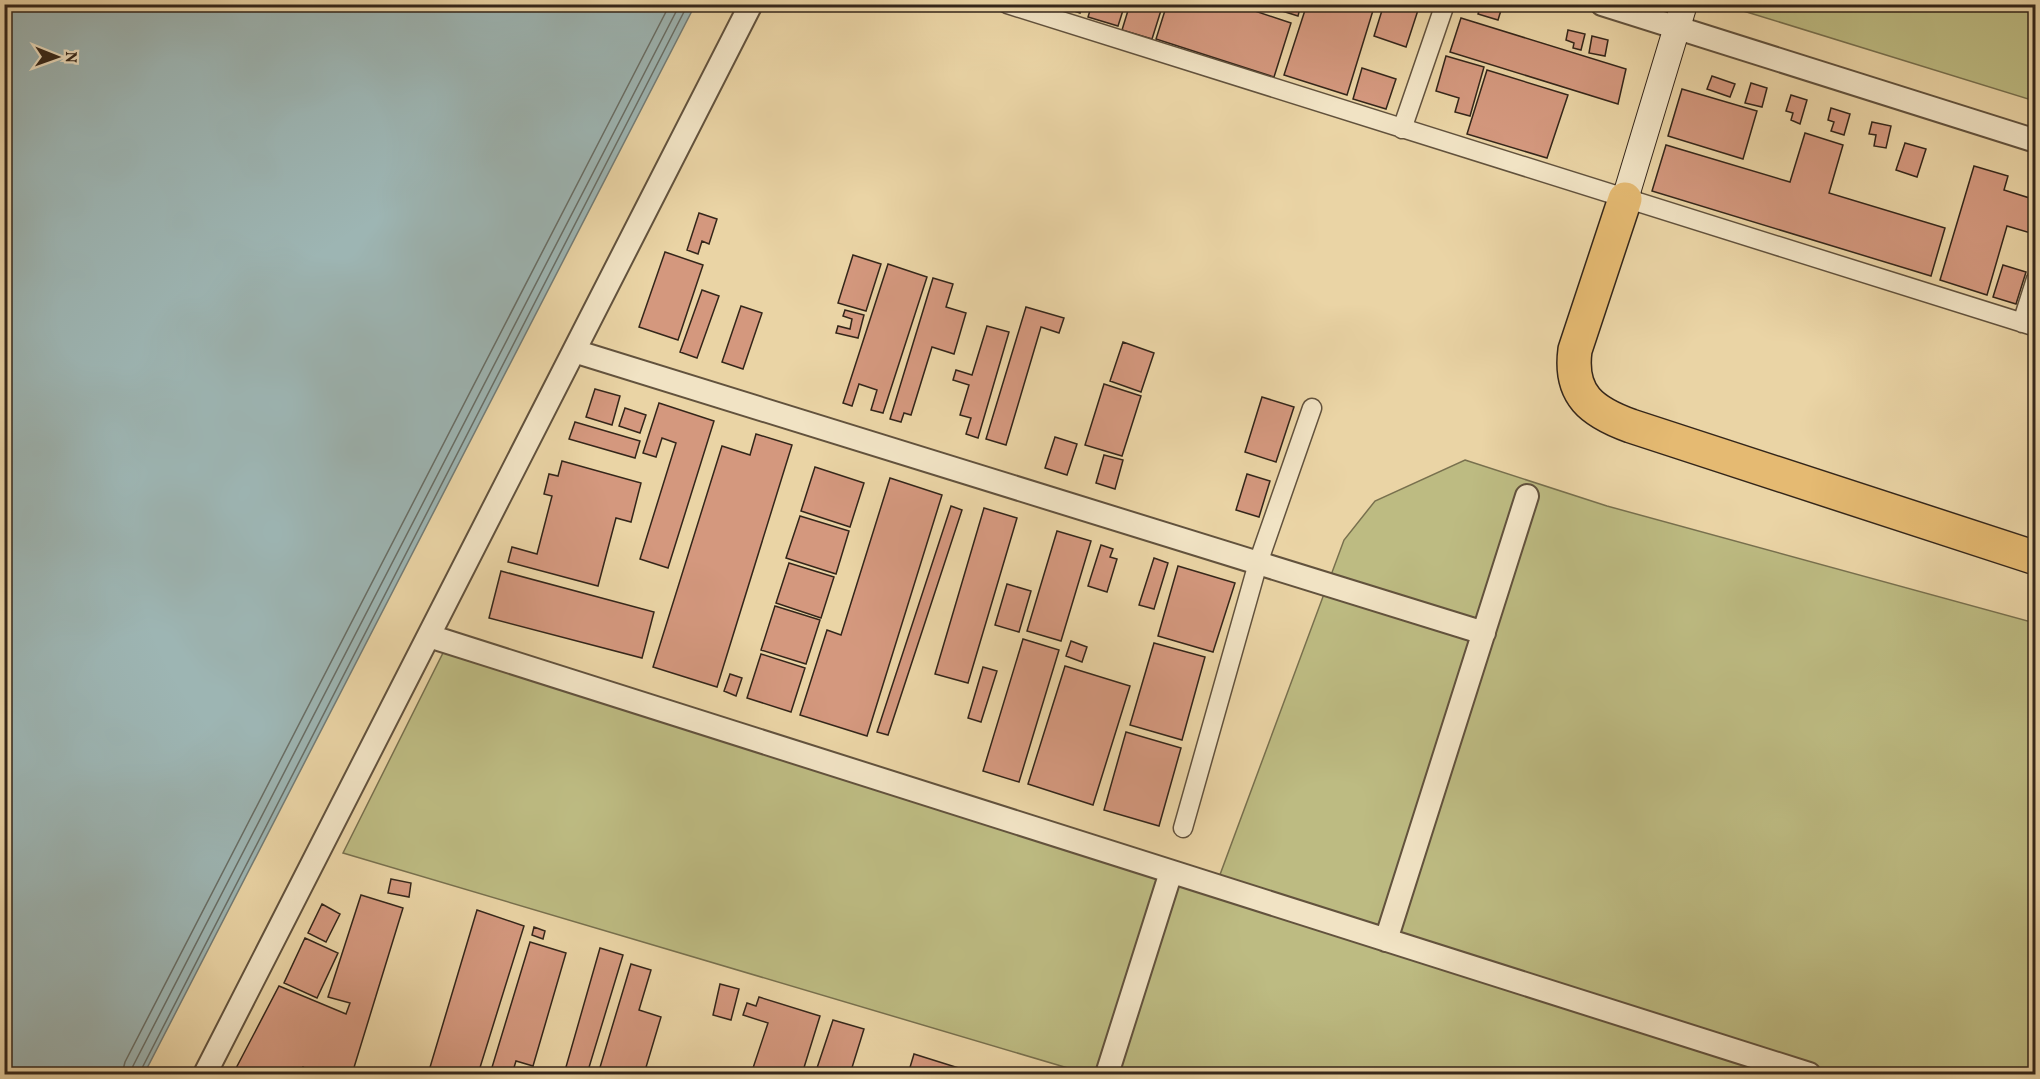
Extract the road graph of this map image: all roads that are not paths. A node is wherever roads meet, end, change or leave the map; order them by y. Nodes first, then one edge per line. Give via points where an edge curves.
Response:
1 (751, 4) edge
2 (1007, 4) edge
3 (1445, 4) edge
4 (1602, 4) edge
5 (1679, 16) edge
6 (1402, 129) junction
7 (2036, 141) edge
8 (1625, 199) junction
9 (2036, 279) edge
10 (2029, 325) edge
11 (574, 351) junction
12 (1312, 408) dead end
13 (1527, 496) dead end
14 (2036, 558) edge
15 (1258, 563) junction
16 (1484, 633) junction
17 (429, 636) junction
18 (1183, 828) dead end
19 (1171, 872) junction
20 (1386, 940) junction
21 (205, 1074) edge
22 (1107, 1074) edge
23 (1809, 1074) edge

1 - 11 street
2 - 6 street
3 - 6 street
4 - 5 street
5 - 7 street
5 - 8 main road
6 - 8 street
8 - 10 street
8 - 14 highway via 1575,350 1577,388 1590,404 1608,418 1631,426
9 - 10 street
11 - 15 street
11 - 17 street
12 - 15 street
13 - 16 street
15 - 16 street
15 - 18 street
16 - 20 street
17 - 19 street
17 - 21 street
19 - 20 street
19 - 22 street
20 - 23 street

